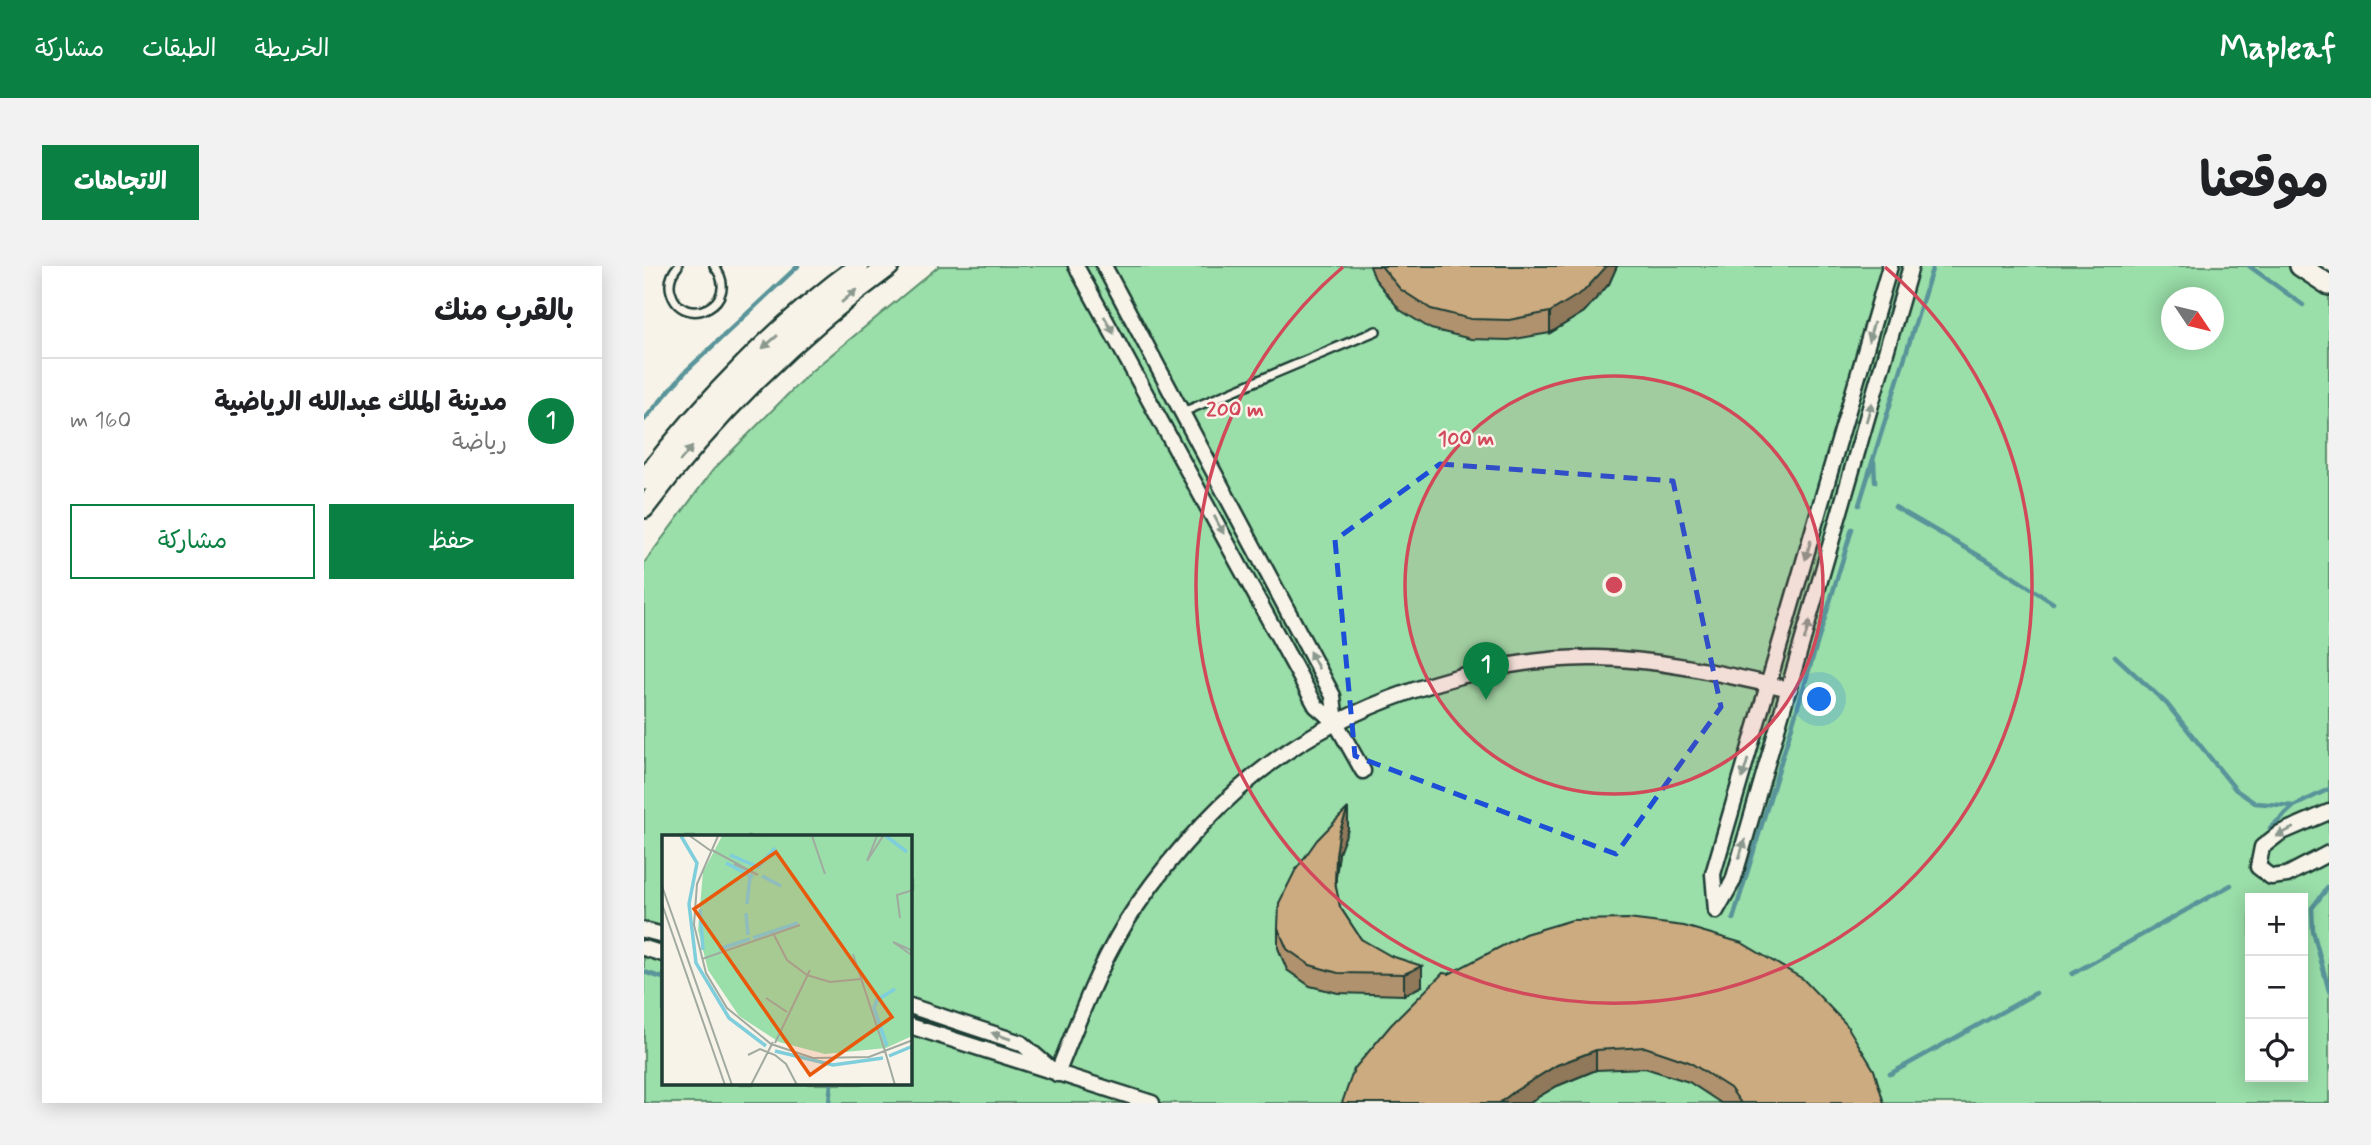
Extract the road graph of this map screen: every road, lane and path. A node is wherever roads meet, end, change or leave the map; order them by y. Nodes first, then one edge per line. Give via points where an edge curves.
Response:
1 (678, 266) edge
2 (714, 266) edge
3 (859, 266) edge
4 (889, 266) edge
5 (1076, 266) edge
6 (1104, 266) edge
7 (1890, 266) edge
8 (1911, 266) edge
9 (2300, 266) edge
10 (2329, 285) edge
11 (1376, 331) dead end
12 (1183, 412) junction
13 (644, 480) edge
14 (644, 508) edge
15 (1770, 684) junction
16 (1790, 689) junction
17 (1336, 723) junction
18 (1363, 771) dead end
19 (2329, 812) edge
20 (2329, 853) edge
21 (644, 930) edge
22 (662, 935) edge
23 (644, 948) edge
24 (662, 954) edge
25 (912, 1007) edge
26 (912, 1027) edge
27 (1057, 1074) junction
28 (1152, 1103) edge

1 - 2 lane via 671,277 671,294 681,307 698,312 719,298 722,281
3 -> 13 main road via 745,364
14 -> 4 main road via 685,454 762,376
5 -> 17 street via 1316,706
6 - 12 street
7 -> 15 street
16 -> 8 street
9 - 10 main road
11 - 12 lane
17 -> 12 street via 1333,696
15 - 16 street
15 -> 16 street via 1713,874 1716,911 1733,881
15 - 17 street via 1654,662 1596,658 1536,662 1473,673
17 - 18 street
17 - 27 street via 1282,755 1229,800 1166,868 1136,906 1102,966
19 -> 20 street via 2280,833 2262,847 2258,867 2271,877 2287,875
21 - 22 street
23 - 24 street
27 -> 25 street via 1021,1043
26 - 27 street
27 - 28 street

